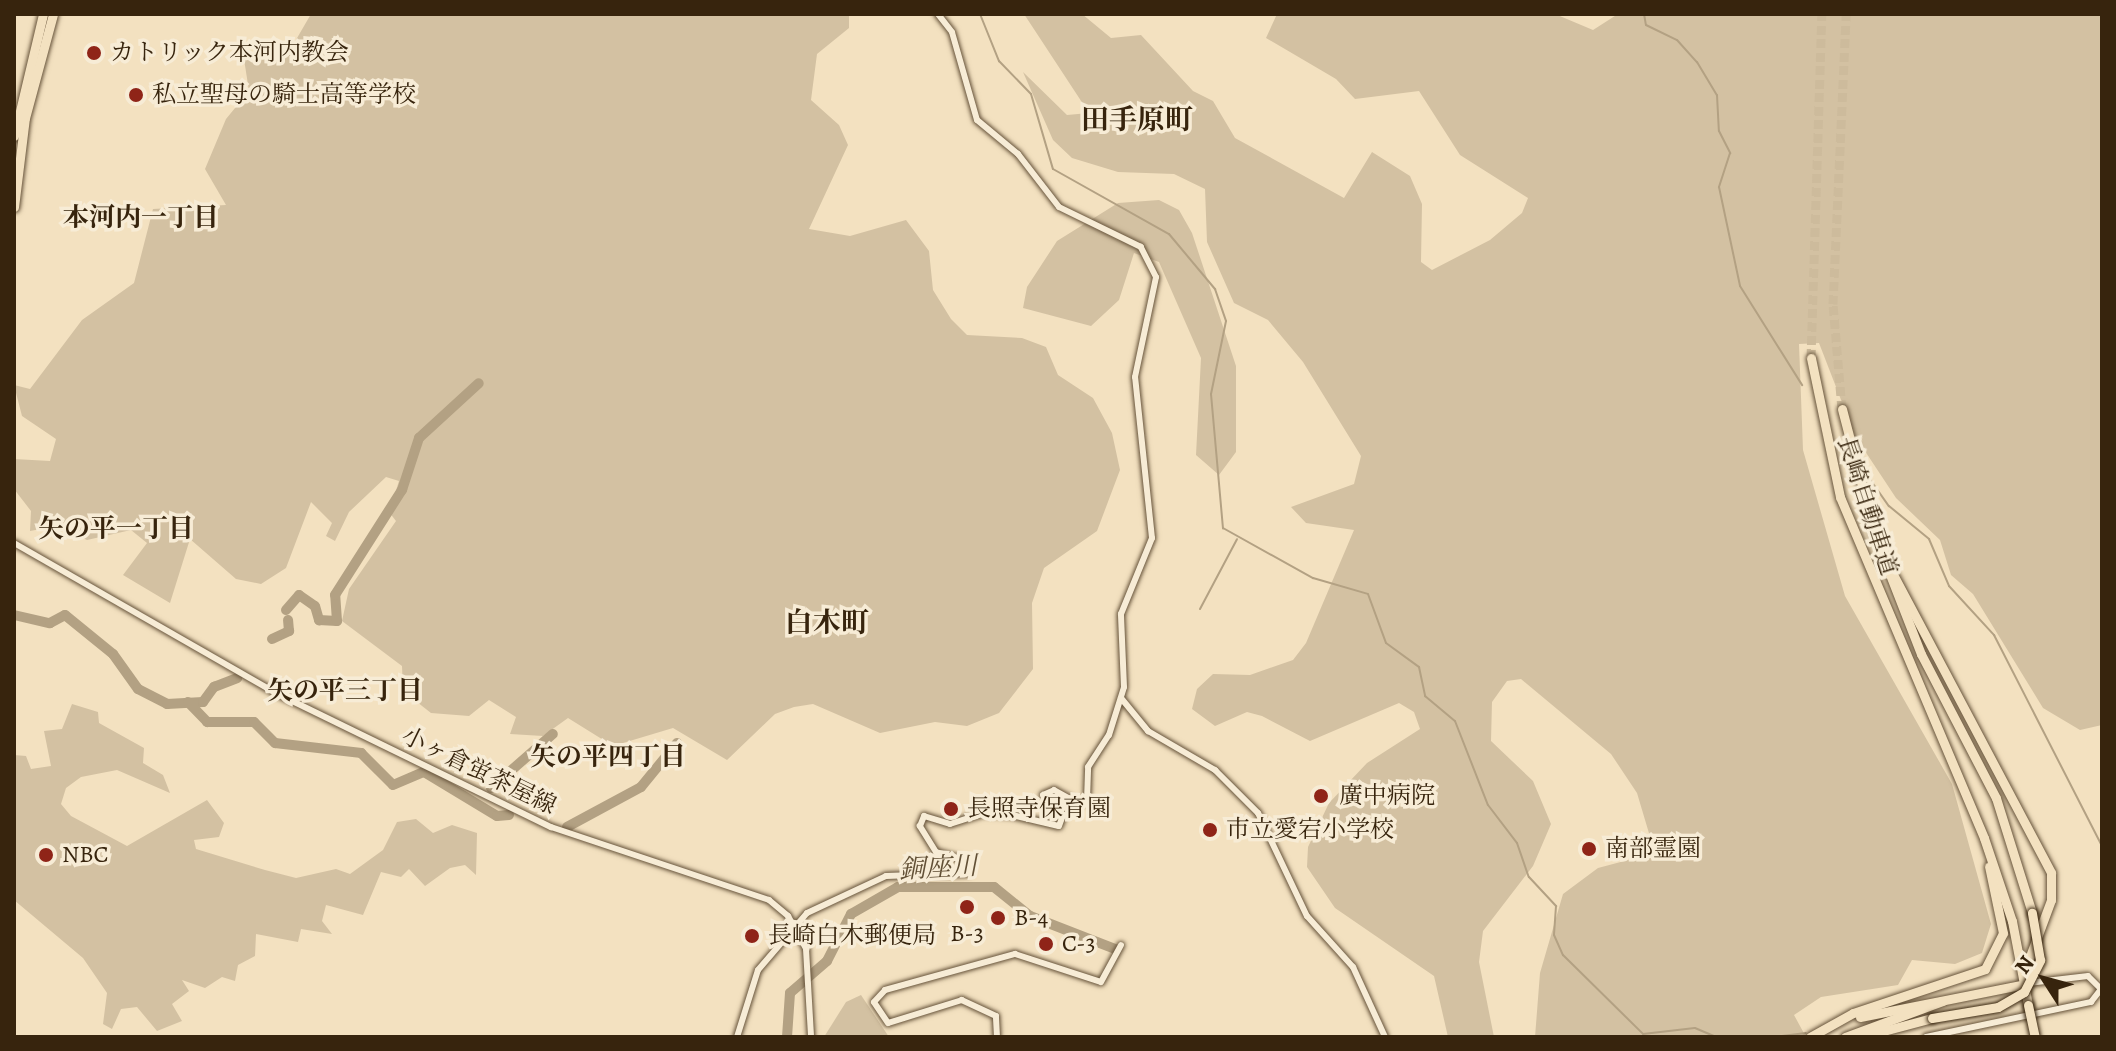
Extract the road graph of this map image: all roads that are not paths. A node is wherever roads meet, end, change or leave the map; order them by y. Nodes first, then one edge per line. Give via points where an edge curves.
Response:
1 (43, 14) edge
2 (53, 14) edge
3 (938, 14) edge
4 (23, 110) junction
5 (14, 136) edge
6 (14, 207) edge
7 (1811, 358) tunnel mouth
8 (1842, 409) tunnel mouth
9 (14, 543) edge
10 (1888, 571) junction
11 (1121, 698) junction
12 (1971, 805) junction
13 (795, 926) junction
14 (1121, 945) dead end
15 (2025, 984) junction
16 (2009, 988) junction
17 (2028, 1004) junction
18 (1884, 1016) junction
19 (737, 1037) edge
20 (811, 1037) edge
21 (997, 1037) edge
22 (1385, 1037) edge
23 (1810, 1037) edge
24 (1845, 1037) edge
25 (1861, 1037) edge
26 (1926, 1037) edge
27 (2035, 1037) edge

1 - 4 highway
2 - 4 highway
3 - 11 street via 952,32 977,120 1018,154 1059,207 1141,247 1156,277 1156,305 1135,377 1152,538 1121,614
4 - 5 highway
4 - 6 highway
7 - 12 highway, 長崎自動車道 via 1840,497
8 - 10 highway, 長崎自動車道
9 - 13 street, 小ヶ倉蛍茶屋線 via 322,717 593,845 769,900
10 - 15 highway via 2051,873 2051,900 2028,949
10 - 18 highway, bridge via 1921,654 1978,758 2032,913 2040,960 2024,992 1998,1007 1932,1018
11 - 13 street via 1088,767 1087,800 1079,804 1054,790 1043,795 1063,815 1059,826 1012,815 984,813 950,824 924,816 920,826 936,852 967,861 968,873 886,876 820,905
11 - 22 street via 1148,731 1215,770 1258,813 1300,904 1353,967
12 - 15 highway via 2003,890
12 - 18 highway via 2001,915 1999,950 1968,979
13 - 19 street via 758,970
13 - 20 street, 小ヶ倉蛍茶屋線 via 810,968
14 - 21 street via 1101,982 1015,954 885,990 874,1002 881,1019 893,1023 962,1000 996,1016
15 - 16 highway
15 - 17 highway
15 - 18 highway
15 - 26 street via 2088,976 2101,989 2091,1002
16 - 17 highway
16 - 18 highway
17 - 27 highway, bridge
18 - 23 highway
18 - 24 highway
18 - 25 highway

